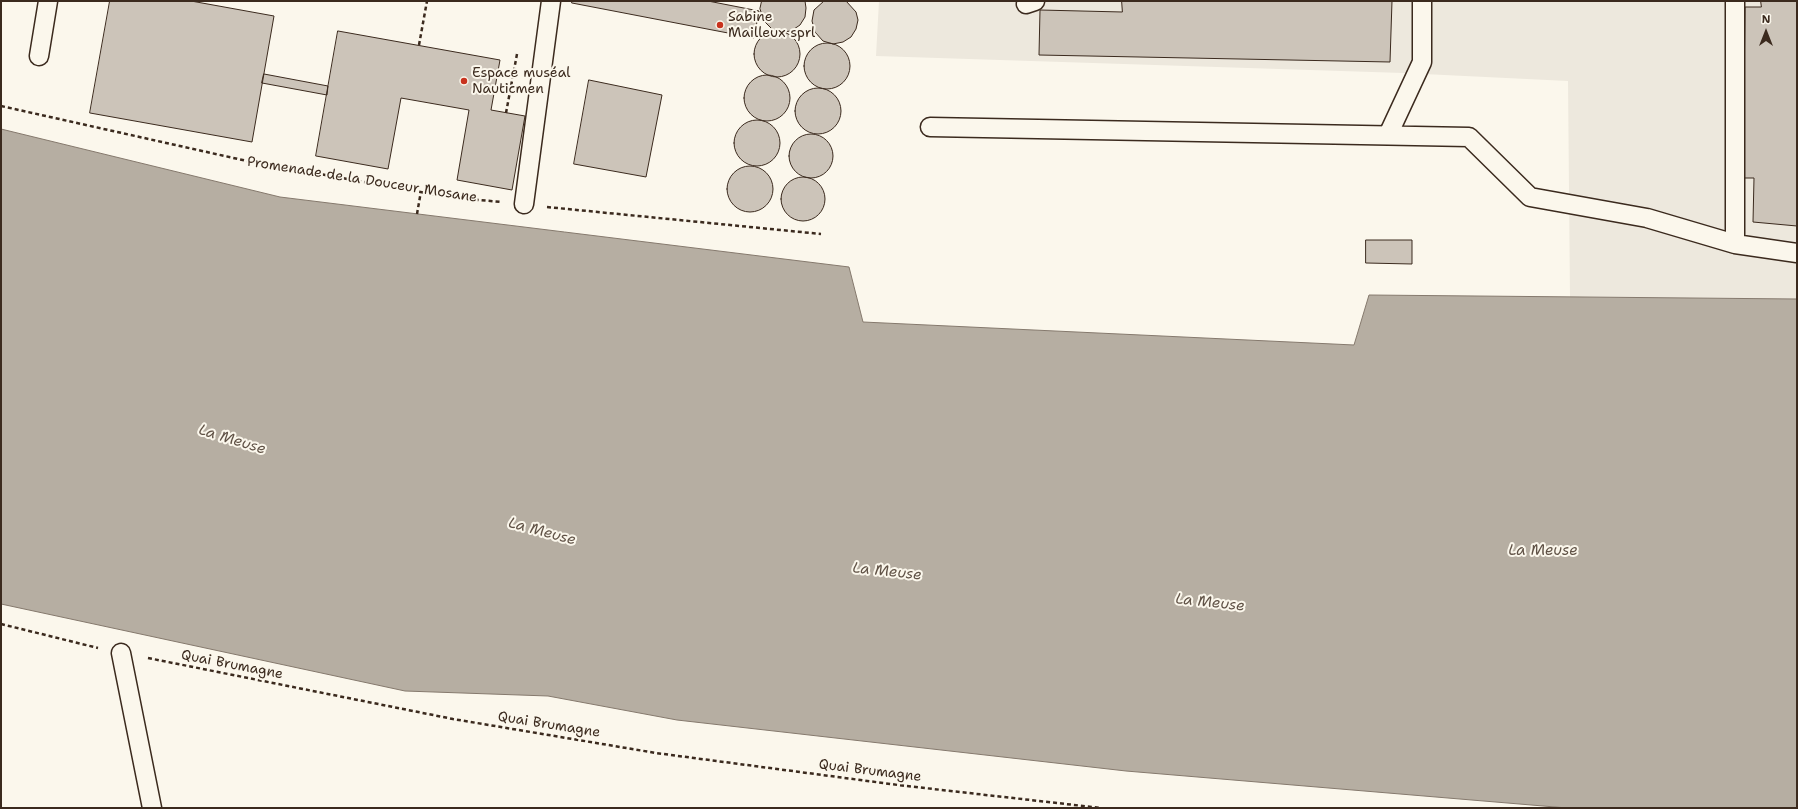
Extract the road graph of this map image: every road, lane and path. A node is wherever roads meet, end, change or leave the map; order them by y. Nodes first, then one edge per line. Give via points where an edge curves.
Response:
1 (48, 1) edge
2 (427, 1) edge
3 (551, 1) edge
4 (1422, 1) edge
5 (1735, 1) edge
6 (418, 45) dead end
7 (40, 56) dead end
8 (515, 67) dead end
9 (1, 106) edge
10 (506, 113) dead end
11 (930, 127) dead end
12 (1388, 135) junction
13 (421, 191) junction
14 (524, 204) junction
15 (417, 214) dead end
16 (821, 234) dead end
17 (1735, 244) junction
18 (1797, 253) edge
19 (1, 624) edge
20 (120, 653) junction
21 (152, 808) edge
22 (1101, 808) edge

1 - 7 lane
2 - 6 path
3 - 14 lane
4 - 12 lane via 1422,62
5 - 17 lane
8 - 10 path
9 - 13 path, Promenade de la Douceur Mosane via 247,161
11 - 12 lane
12 - 17 lane via 1470,136 1530,197 1647,218
13 - 14 path, Promenade de la Douceur Mosane via 448,197
13 - 15 path
14 - 16 path, Promenade de la Douceur Mosane
17 - 18 lane
19 - 20 path, Quai Brumagne
20 - 21 lane
20 - 22 path, Quai Brumagne via 452,719 656,753 898,785

